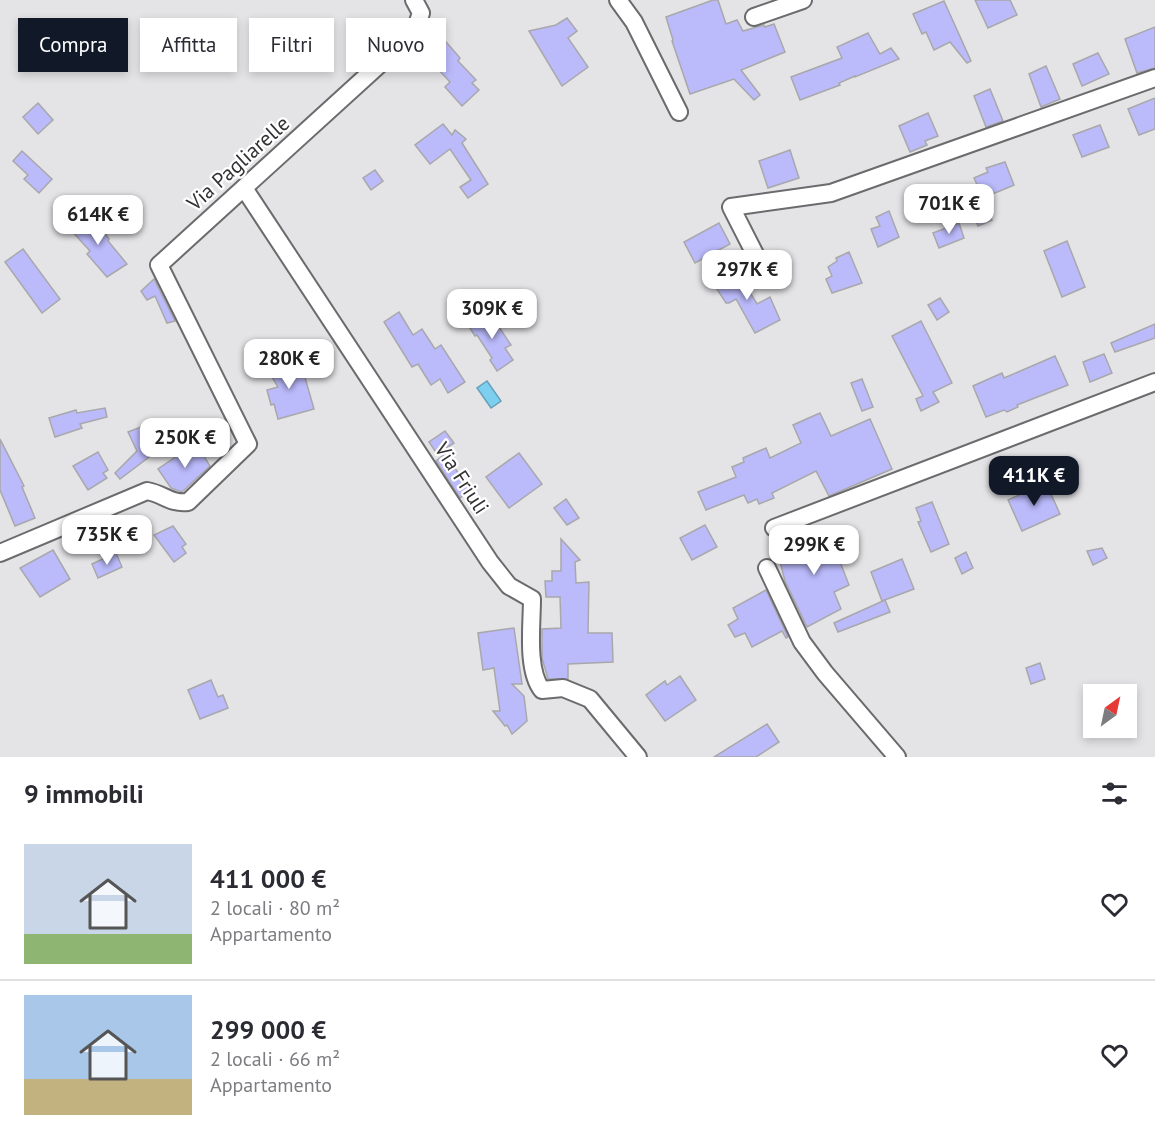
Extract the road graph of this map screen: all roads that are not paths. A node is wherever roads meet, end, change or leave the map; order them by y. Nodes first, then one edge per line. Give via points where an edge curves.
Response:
1 (414, 0) edge
2 (618, 0) edge
3 (803, 0) edge
4 (754, 17) dead end
5 (1155, 78) edge
6 (679, 112) dead end
7 (244, 188) junction
8 (759, 262) dead end
9 (1155, 382) edge
10 (774, 528) dead end
11 (0, 553) edge
12 (767, 568) dead end
13 (638, 757) edge
14 (897, 757) edge

1 - 7 street, Via Pagliarelle via 421,13 414,33
2 - 6 street via 634,22
3 - 4 street
5 - 8 street via 831,193 730,207
7 - 11 street, Via Pagliarelle via 159,265 248,444 188,502 176,503 147,491
7 - 13 street, Via Friuli via 490,562 509,586 532,599 536,683 542,690 563,688 590,699
9 - 10 street
12 - 14 street via 802,642

